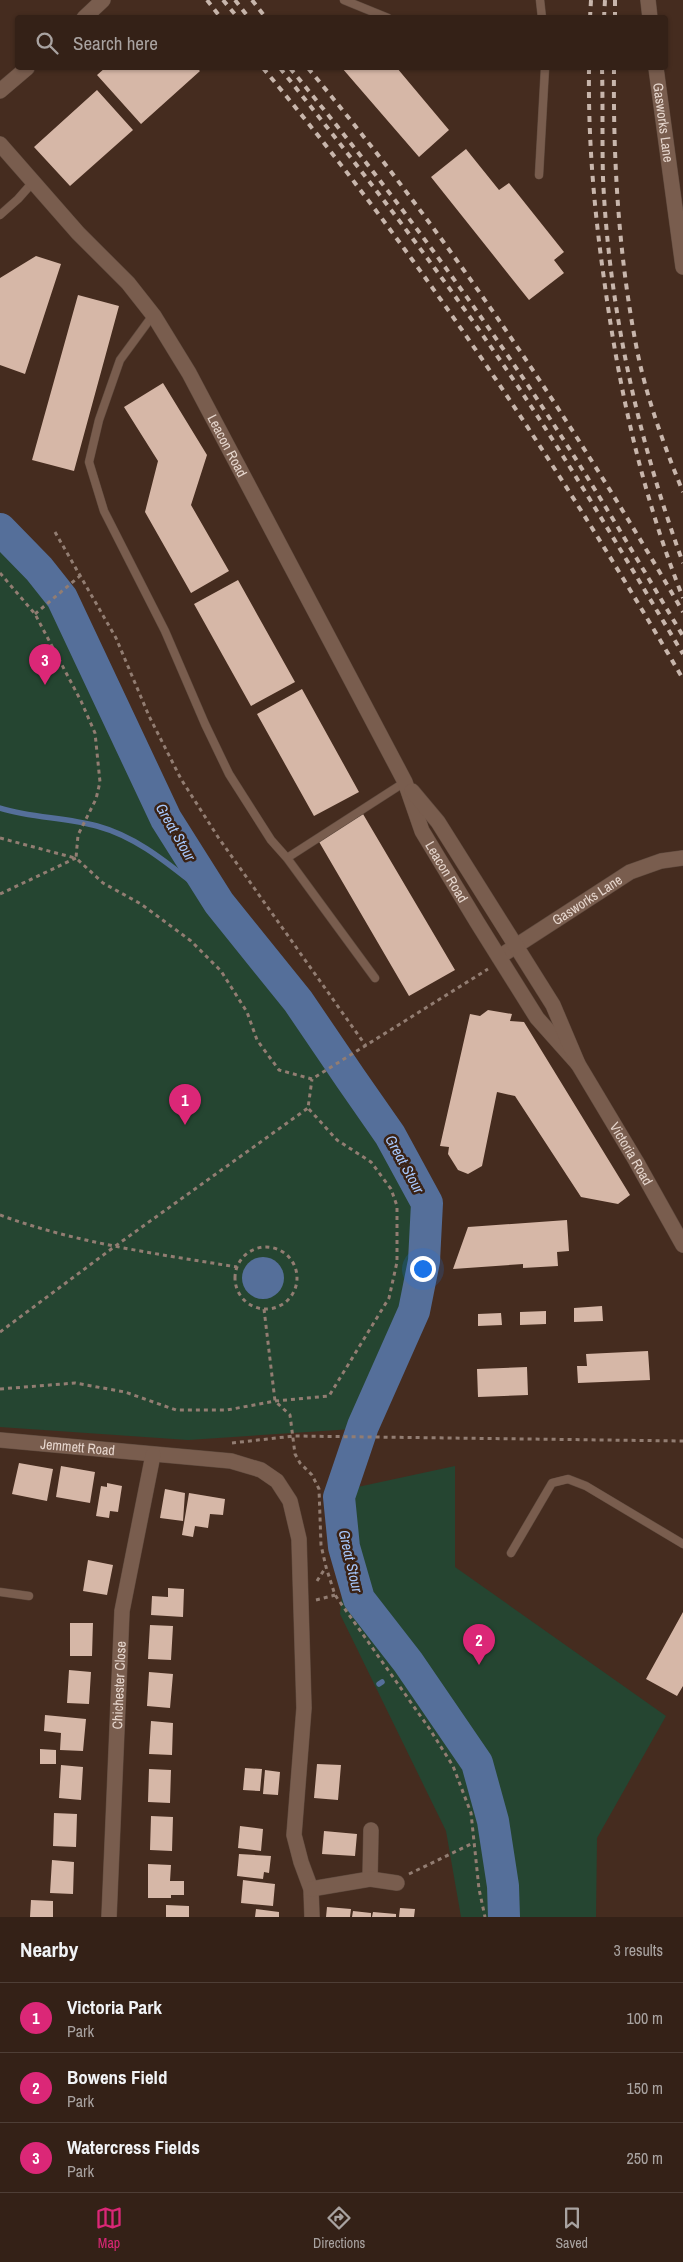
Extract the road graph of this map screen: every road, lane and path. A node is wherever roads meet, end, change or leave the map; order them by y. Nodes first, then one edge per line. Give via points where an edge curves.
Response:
1 (103, 0) edge
2 (344, 0) edge
3 (540, 0) edge
4 (648, 0) edge
5 (87, 15) edge
6 (381, 15) edge
7 (542, 15) edge
8 (650, 15) edge
9 (25, 70) edge
10 (545, 70) edge
11 (656, 70) edge
12 (0, 91) edge
13 (0, 144) edge
14 (539, 175) dead end
15 (33, 182) junction
16 (0, 214) edge
17 (681, 244) edge
18 (683, 267) edge
19 (153, 315) junction
20 (55, 532) dead end
21 (0, 573) edge
22 (81, 575) junction
23 (35, 614) junction
24 (405, 782) junction
25 (0, 838) edge
26 (76, 858) junction
27 (287, 858) junction
28 (683, 858) edge
29 (0, 894) edge
30 (515, 946) junction
31 (499, 957) junction
32 (374, 978) dead end
33 (366, 1046) junction
34 (578, 1064) junction
35 (312, 1079) junction
36 (308, 1108) junction
37 (0, 1215) edge
38 (683, 1245) edge
39 (114, 1247) junction
40 (237, 1266) junction
41 (264, 1309) junction
42 (0, 1332) edge
43 (0, 1389) edge
44 (274, 1401) junction
45 (294, 1436) junction
46 (0, 1440) edge
47 (683, 1442) edge
48 (229, 1444) dead end
49 (153, 1455) junction
50 (683, 1544) edge
51 (511, 1553) dead end
52 (0, 1592) edge
53 (29, 1596) dead end
54 (371, 1830) dead end
55 (473, 1842) junction
56 (409, 1873) dead end
57 (370, 1879) junction
58 (397, 1883) dead end
59 (311, 1889) junction
60 (109, 1917) edge
61 (312, 1917) edge
62 (485, 1917) edge

1 - 5 street
2 - 6 lane
3 - 7 lane
4 - 8 street
9 - 12 street
10 - 14 lane
11 - 17 street, Gasworks Lane
13 - 15 street, Leacon Road
15 - 16 lane
15 - 19 street, Leacon Road
17 - 18 street, Gasworks Lane
19 - 24 street, Leacon Road via 189,373
19 - 27 lane via 120,360 99,420 89,462 104,511 165,631 229,774 271,840
20 - 22 path
21 - 23 path
22 - 23 path
22 - 33 path via 116,638 148,716 181,779 218,838
23 - 26 path via 95,733 100,782 89,816 78,835
24 - 27 lane
24 - 30 street, Leacon Road via 438,822
24 - 31 street, Leacon Road via 422,831
25 - 26 path
26 - 29 path
26 - 35 path via 103,883 141,904 190,941 221,971 247,1012 257,1040 279,1070
27 - 32 lane
28 - 30 street, Gasworks Lane via 630,872
30 - 31 street, Gasworks Lane
30 - 34 street, Victoria Road via 553,1006
31 - 33 path via 486,972
31 - 34 street, Victoria Road via 537,1018
33 - 35 path
34 - 38 street, Victoria Road
35 - 36 path
36 - 39 path
36 - 44 path via 337,1140 371,1162 391,1189 397,1206 397,1262 389,1298 329,1396
37 - 39 path
39 - 40 path
39 - 42 path
40 - 41 path via 236,1287 241,1297 249,1304
40 - 41 path via 250,1251 264,1248 279,1250 288,1256 296,1273 293,1293 279,1306
41 - 44 path
43 - 44 path via 75,1383 125,1392 176,1410 227,1410
44 - 45 path via 290,1415
45 - 47 path
45 - 48 path
45 - 55 path via 295,1454 319,1489 322,1545 335,1594 453,1766 471,1813
46 - 49 street, Jemmett Road
49 - 59 street, Jemmett Road via 232,1461 261,1470 277,1482 290,1501 299,1539 304,1708 294,1835
49 - 60 street, Chichester Close via 122,1611
50 - 51 lane via 568,1478 552,1483
52 - 53 lane
54 - 57 street
55 - 56 path
55 - 62 path
57 - 58 street
57 - 59 street
59 - 61 street

